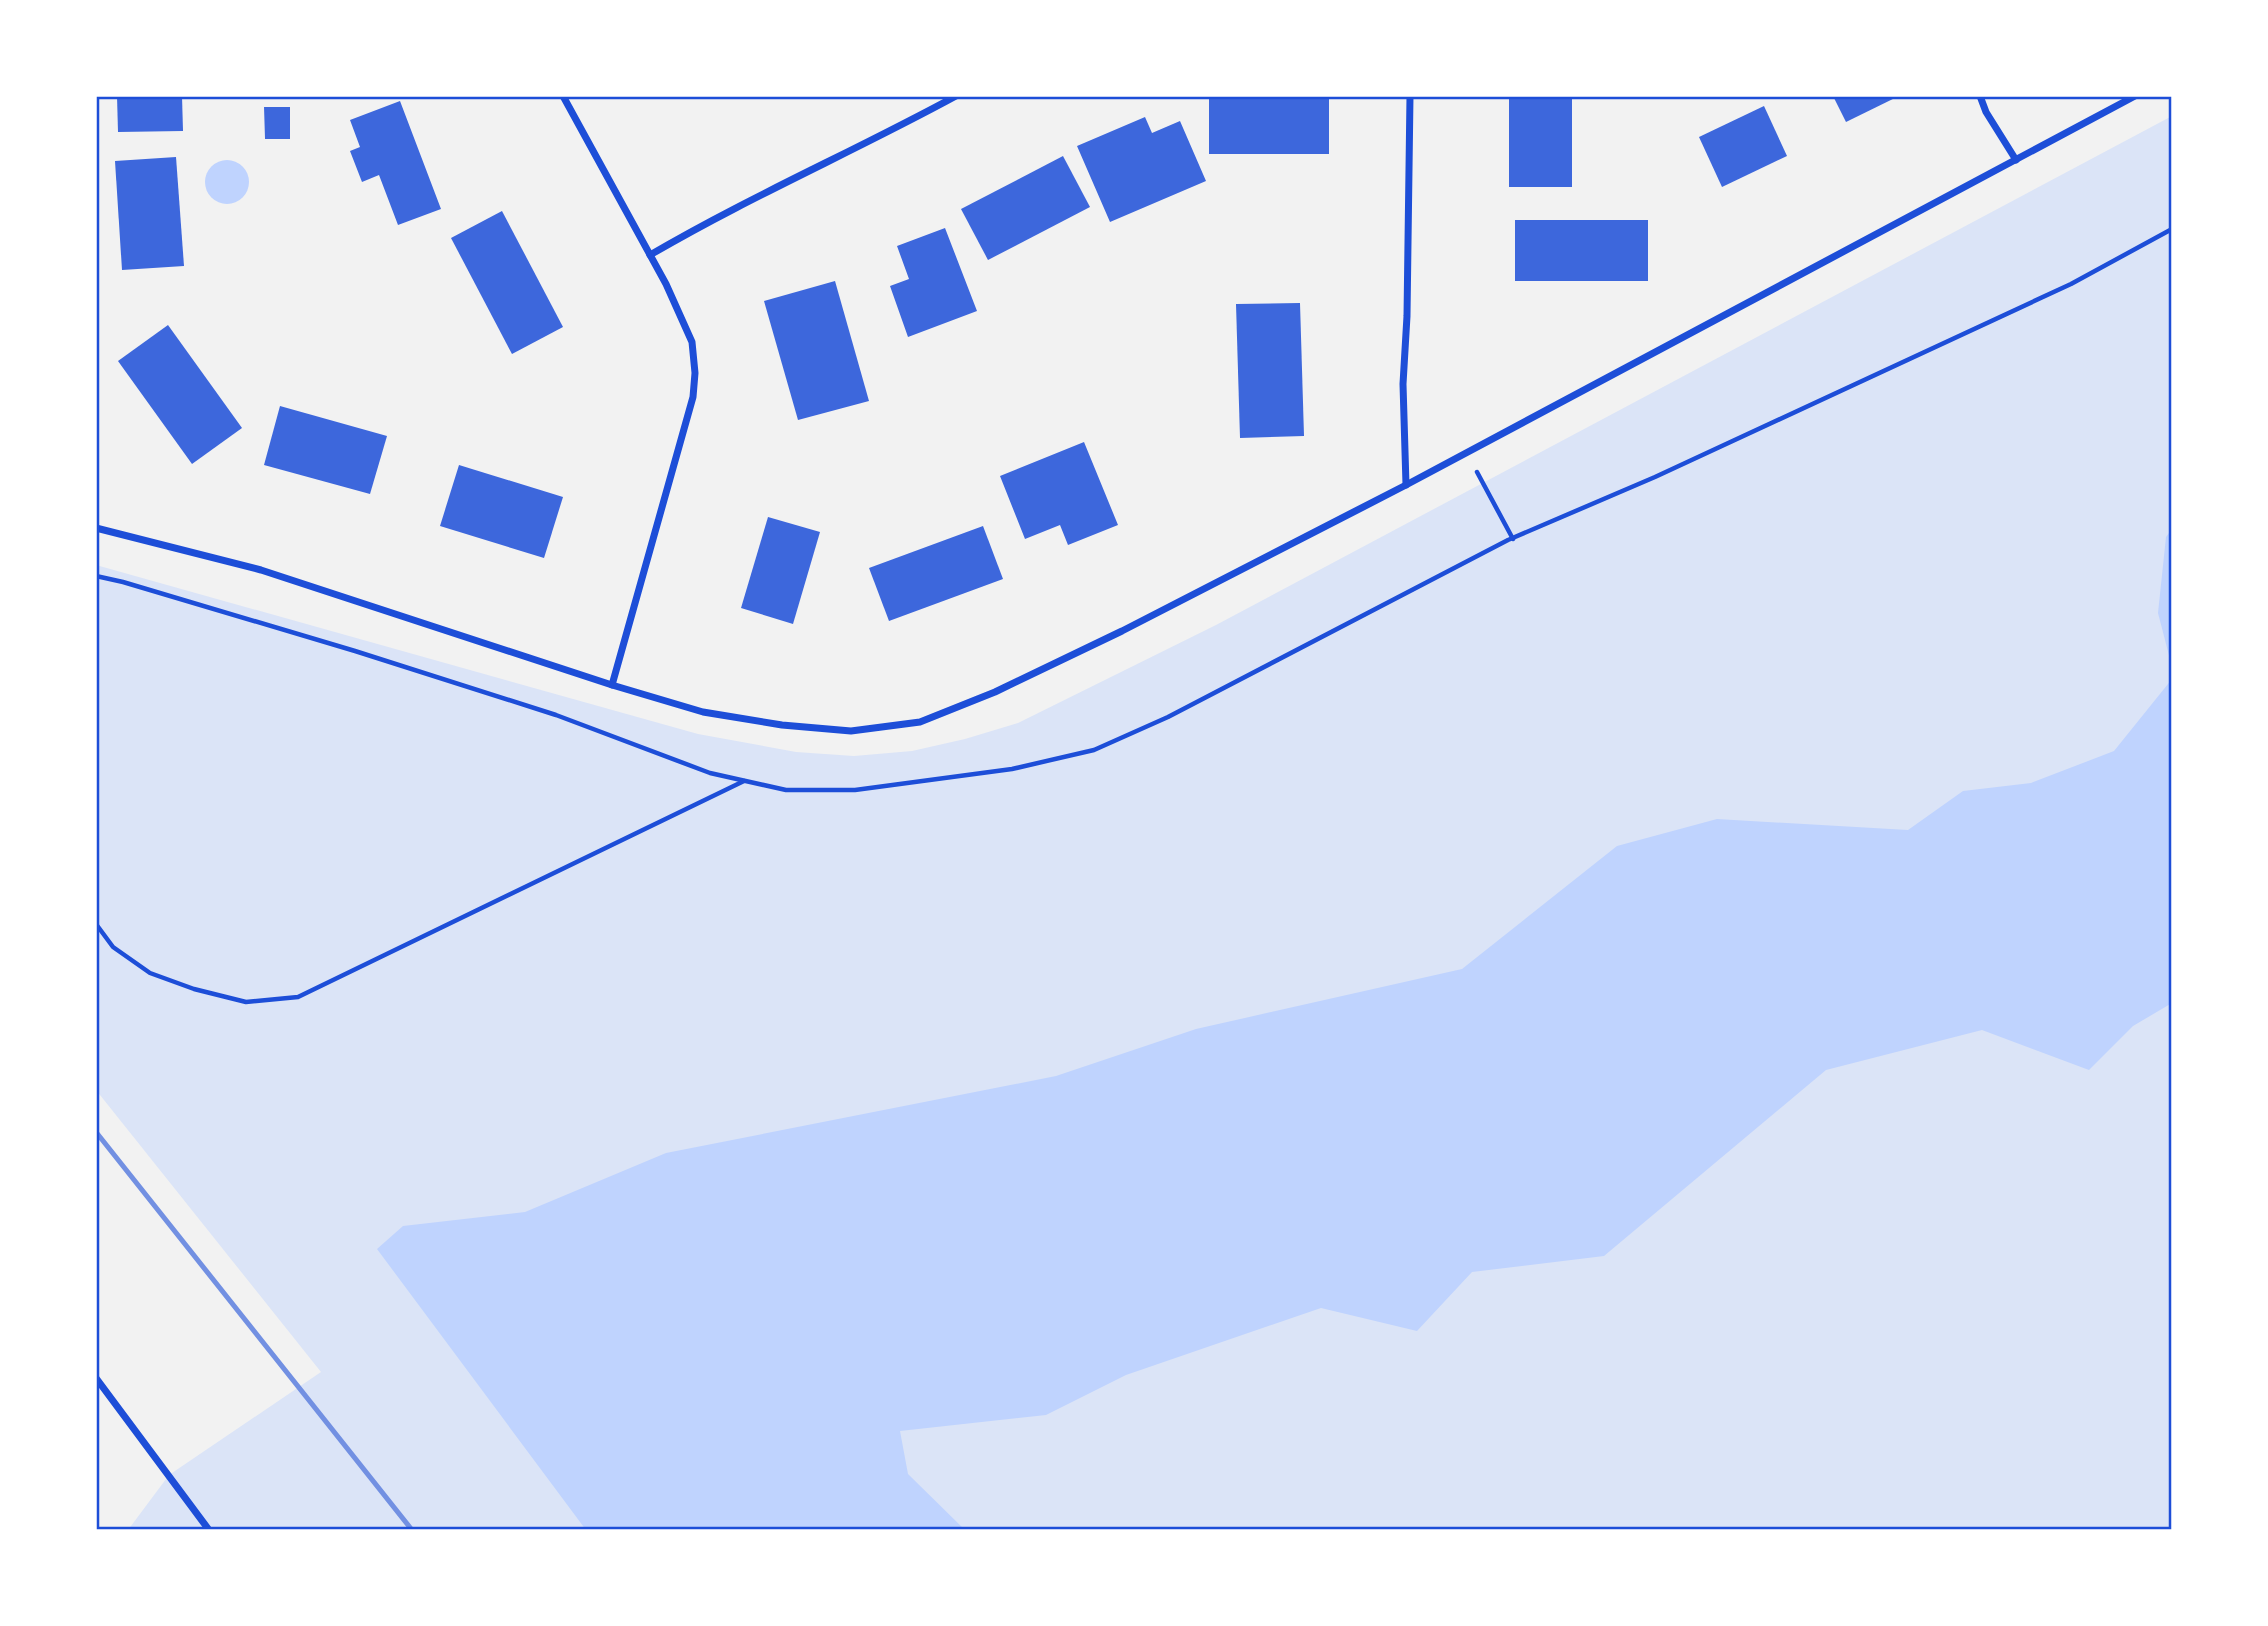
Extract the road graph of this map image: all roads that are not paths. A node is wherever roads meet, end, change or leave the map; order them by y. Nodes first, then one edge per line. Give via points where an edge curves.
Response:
1 (562, 96) edge
2 (956, 96) edge
3 (1410, 96) edge
4 (1980, 96) edge
5 (2136, 96) edge
6 (2016, 160) junction
7 (650, 255) junction
8 (1406, 485) junction
9 (96, 528) edge
10 (612, 685) junction
11 (96, 1378) edge
12 (209, 1530) edge

1 - 7 street
2 - 7 street via 702,224
3 - 8 street via 1403,384
4 - 6 street
5 - 6 street
6 - 8 street
7 - 10 street via 692,342 693,397
8 - 10 street via 1122,631 995,692 919,722 851,731 782,725 703,712
9 - 10 street via 261,570
11 - 12 street

